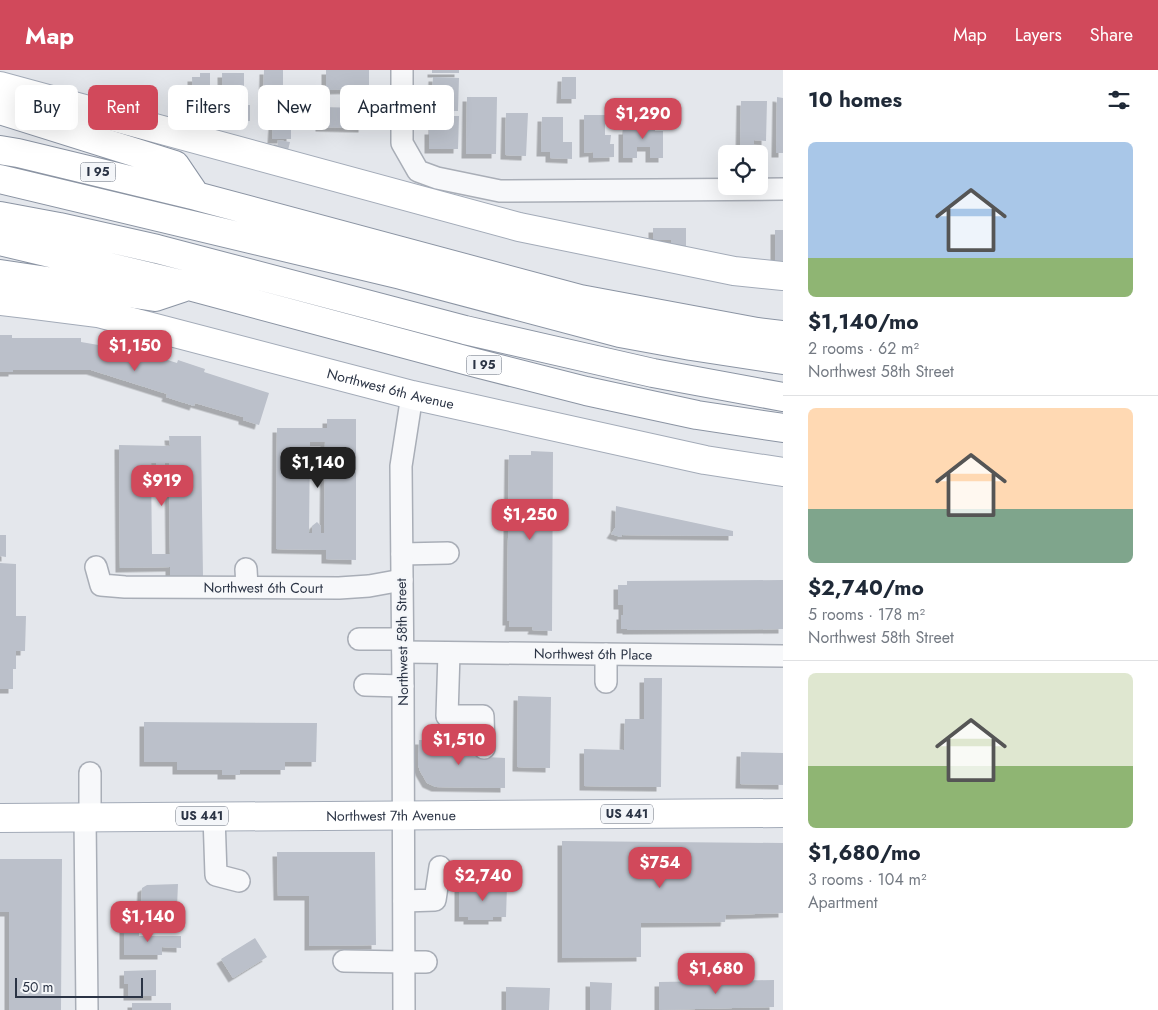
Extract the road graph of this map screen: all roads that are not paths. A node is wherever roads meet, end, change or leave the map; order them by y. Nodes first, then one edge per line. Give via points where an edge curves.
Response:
1 (402, 70) edge
2 (0, 86) edge
3 (0, 110) edge
4 (0, 150) edge
5 (0, 179) edge
6 (783, 189) edge
7 (196, 196) junction
8 (0, 216) edge
9 (0, 241) edge
10 (0, 274) edge
11 (783, 276) edge
12 (189, 286) junction
13 (0, 301) edge
14 (98, 313) junction
15 (0, 315) edge
16 (783, 335) edge
17 (783, 360) edge
18 (412, 396) junction
19 (783, 397) edge
20 (783, 428) edge
21 (783, 472) edge
22 (448, 553) dead end
23 (402, 554) junction
24 (96, 567) dead end
25 (402, 580) junction
26 (359, 639) dead end
27 (403, 646) junction
28 (449, 653) junction
29 (606, 654) junction
30 (783, 656) edge
31 (606, 682) dead end
32 (365, 686) dead end
33 (403, 686) junction
34 (484, 748) dead end
35 (90, 773) dead end
36 (783, 813) edge
37 (404, 815) junction
38 (214, 816) junction
39 (88, 817) junction
40 (0, 818) edge
41 (440, 867) dead end
42 (239, 881) dead end
43 (404, 901) junction
44 (344, 961) dead end
45 (404, 962) junction
46 (426, 962) dead end
47 (87, 1010) edge
48 (404, 1010) edge

1 - 6 street via 402,143 418,171 437,178 500,191
2 - 11 main road via 518,227 734,271
3 - 7 main road via 175,165
4 - 7 main road, I 95
5 - 17 main road via 401,275 620,333
7 - 16 main road, I 95 via 580,299
8 - 19 main road via 157,250 466,330 653,373
9 - 12 main road, I 95
10 - 12 main road via 155,297
12 - 20 main road, I 95 via 586,391 696,415
13 - 14 main road
14 - 15 street, Northwest 6th Avenue
14 - 18 main road, Northwest 6th Avenue
18 - 21 main road, Northwest 6th Avenue via 705,460
18 - 23 street, Northwest 58th Street via 401,466
22 - 23 street
23 - 25 street, Northwest 58th Street
24 - 25 street, Northwest 6th Court via 101,585 246,578 340,588
25 - 27 street, Northwest 58th Street
26 - 27 street, Northwest 6th Place
27 - 28 street, Northwest 6th Place
27 - 33 street, Northwest 58th Street
28 - 29 street, Northwest 6th Place
28 - 34 street via 447,716 482,716
29 - 30 street, Northwest 6th Place
29 - 31 street
32 - 33 street
33 - 37 street, Northwest 58th Street
35 - 39 street
36 - 37 main road, Northwest 7th Avenue / US 441
37 - 38 main road, Northwest 7th Avenue / US 441
37 - 43 street, Northwest 58th Street
38 - 39 main road, Northwest 7th Avenue / US 441
38 - 42 street via 216,875
39 - 40 main road, Northwest 7th Avenue / US 441
39 - 47 street
41 - 43 street via 435,900
43 - 45 street, Northwest 58th Street
44 - 45 street
45 - 46 street
45 - 48 street, Northwest 58th Street

